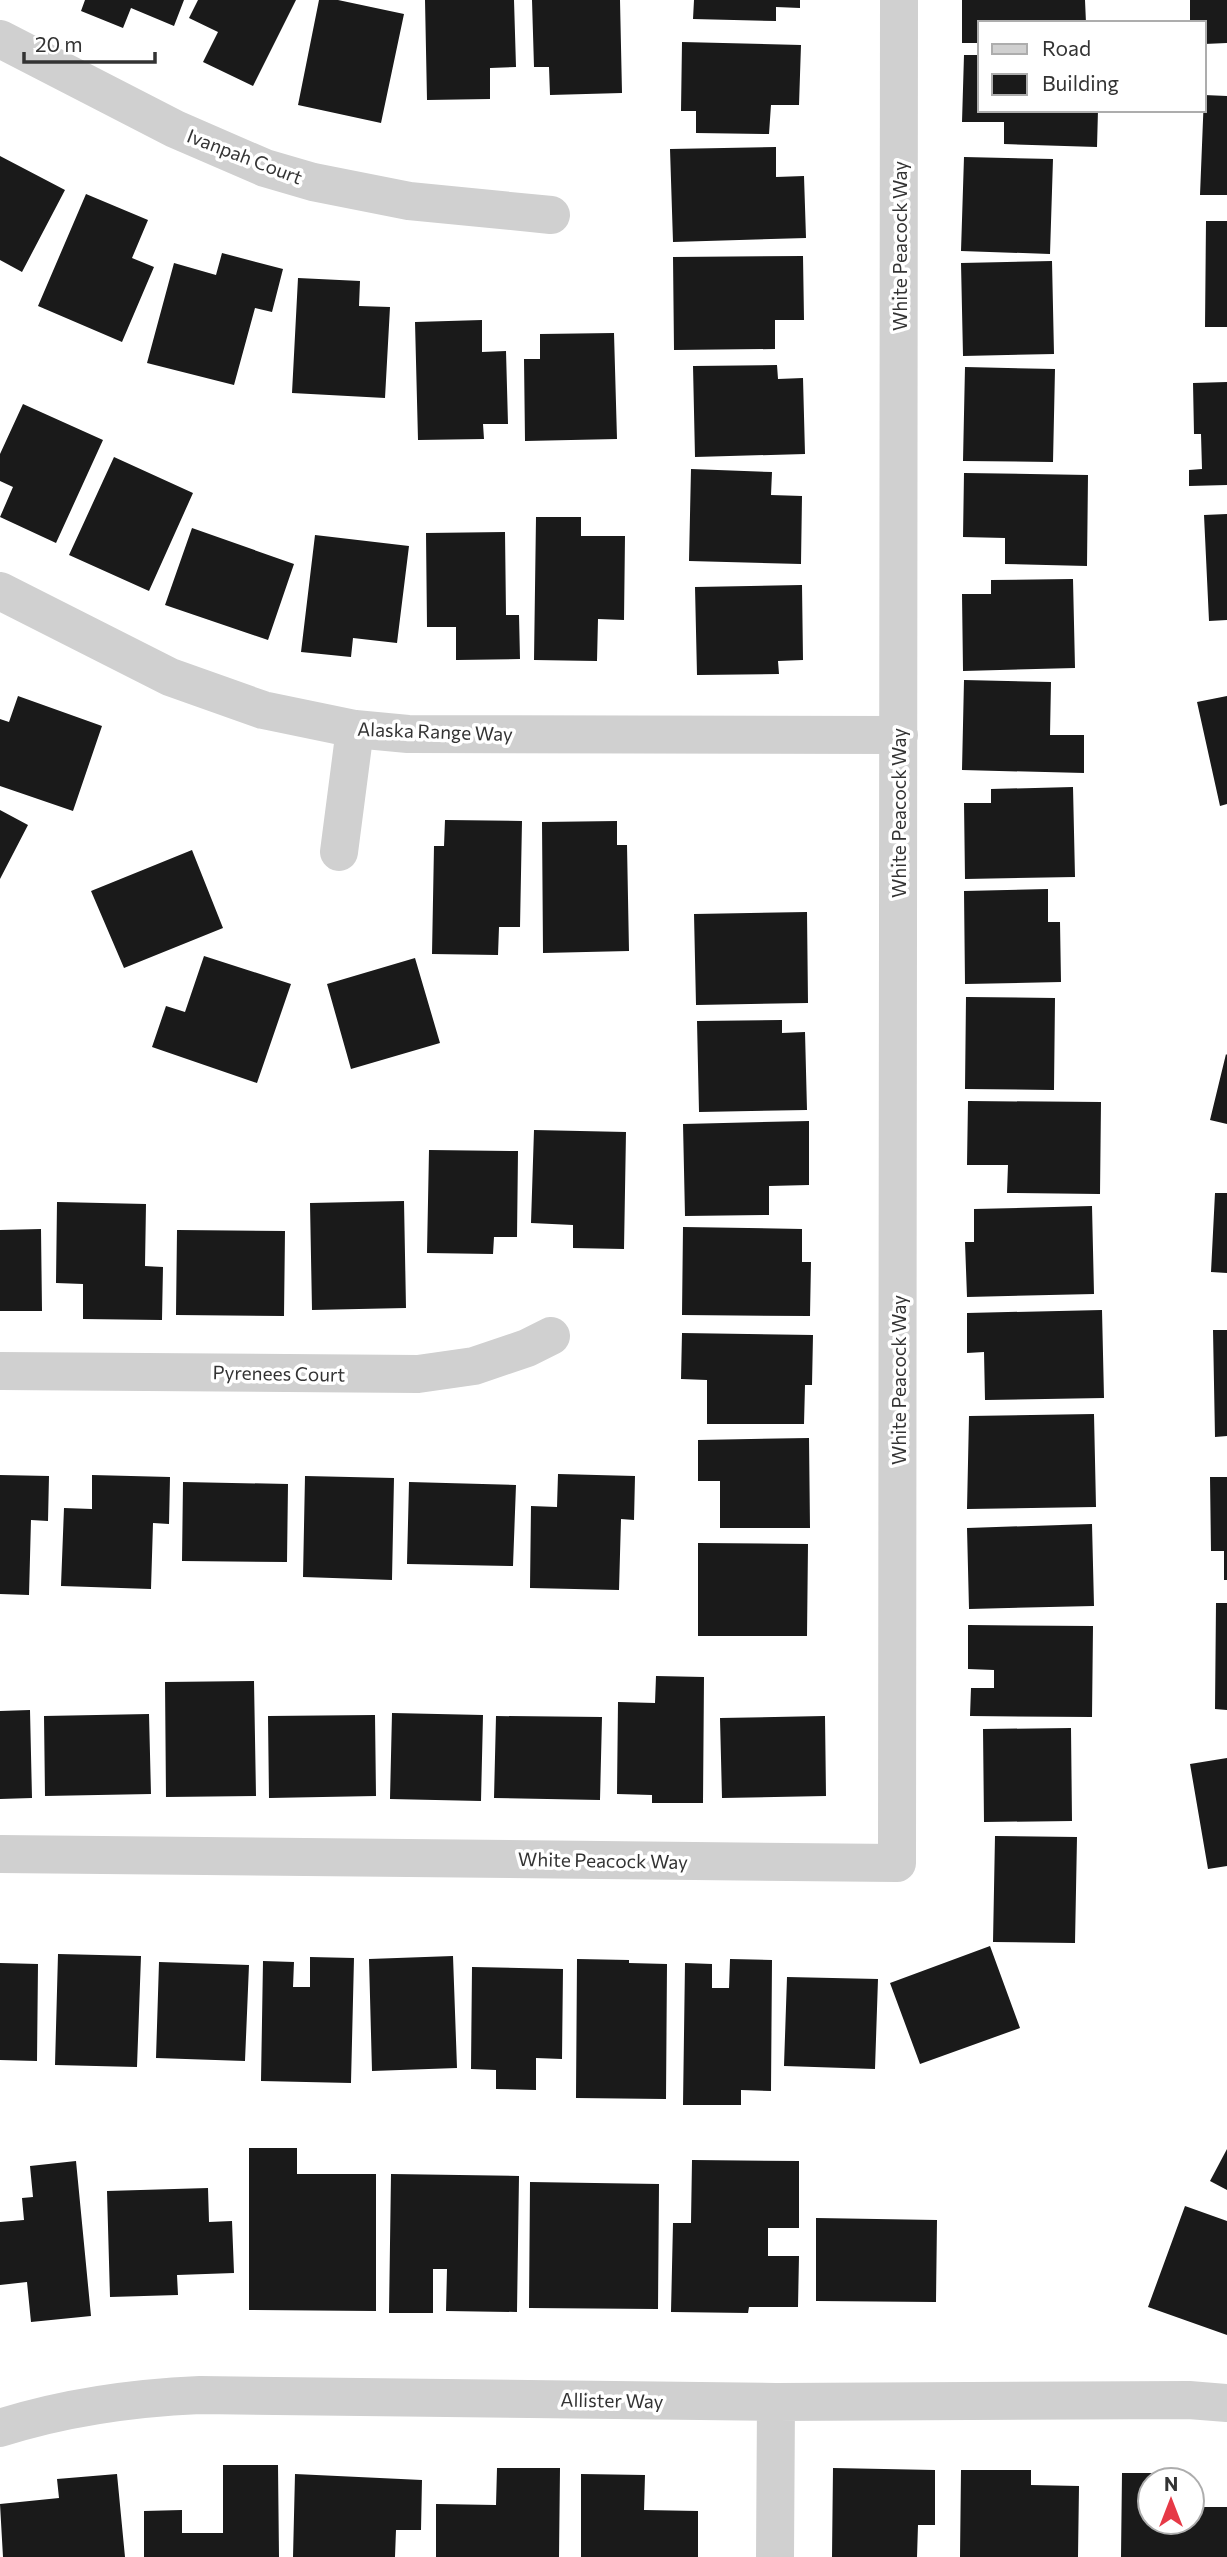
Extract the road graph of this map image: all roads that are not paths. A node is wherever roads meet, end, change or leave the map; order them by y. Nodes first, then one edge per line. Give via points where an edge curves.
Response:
1 (899, 0) edge
2 (0, 38) edge
3 (551, 215) dead end
4 (0, 591) edge
5 (355, 729) junction
6 (899, 735) junction
7 (339, 852) dead end
8 (551, 1336) dead end
9 (0, 1371) edge
10 (0, 1854) edge
11 (776, 2402) junction
12 (1227, 2403) edge
13 (0, 2428) edge
14 (775, 2557) edge

1 - 6 street, White Peacock Way
2 - 3 street, Ivanpah Court via 175,129 265,168 409,201
4 - 5 street, Alaska Range Way via 170,677 262,709
5 - 6 street, Alaska Range Way via 408,734
5 - 7 street
6 - 10 street, White Peacock Way via 897,1863
8 - 9 street, Pyrenees Court via 474,1366 418,1374
11 - 12 street, Allister Way
11 - 13 street, Allister Way via 200,2395 88,2405
11 - 14 street

